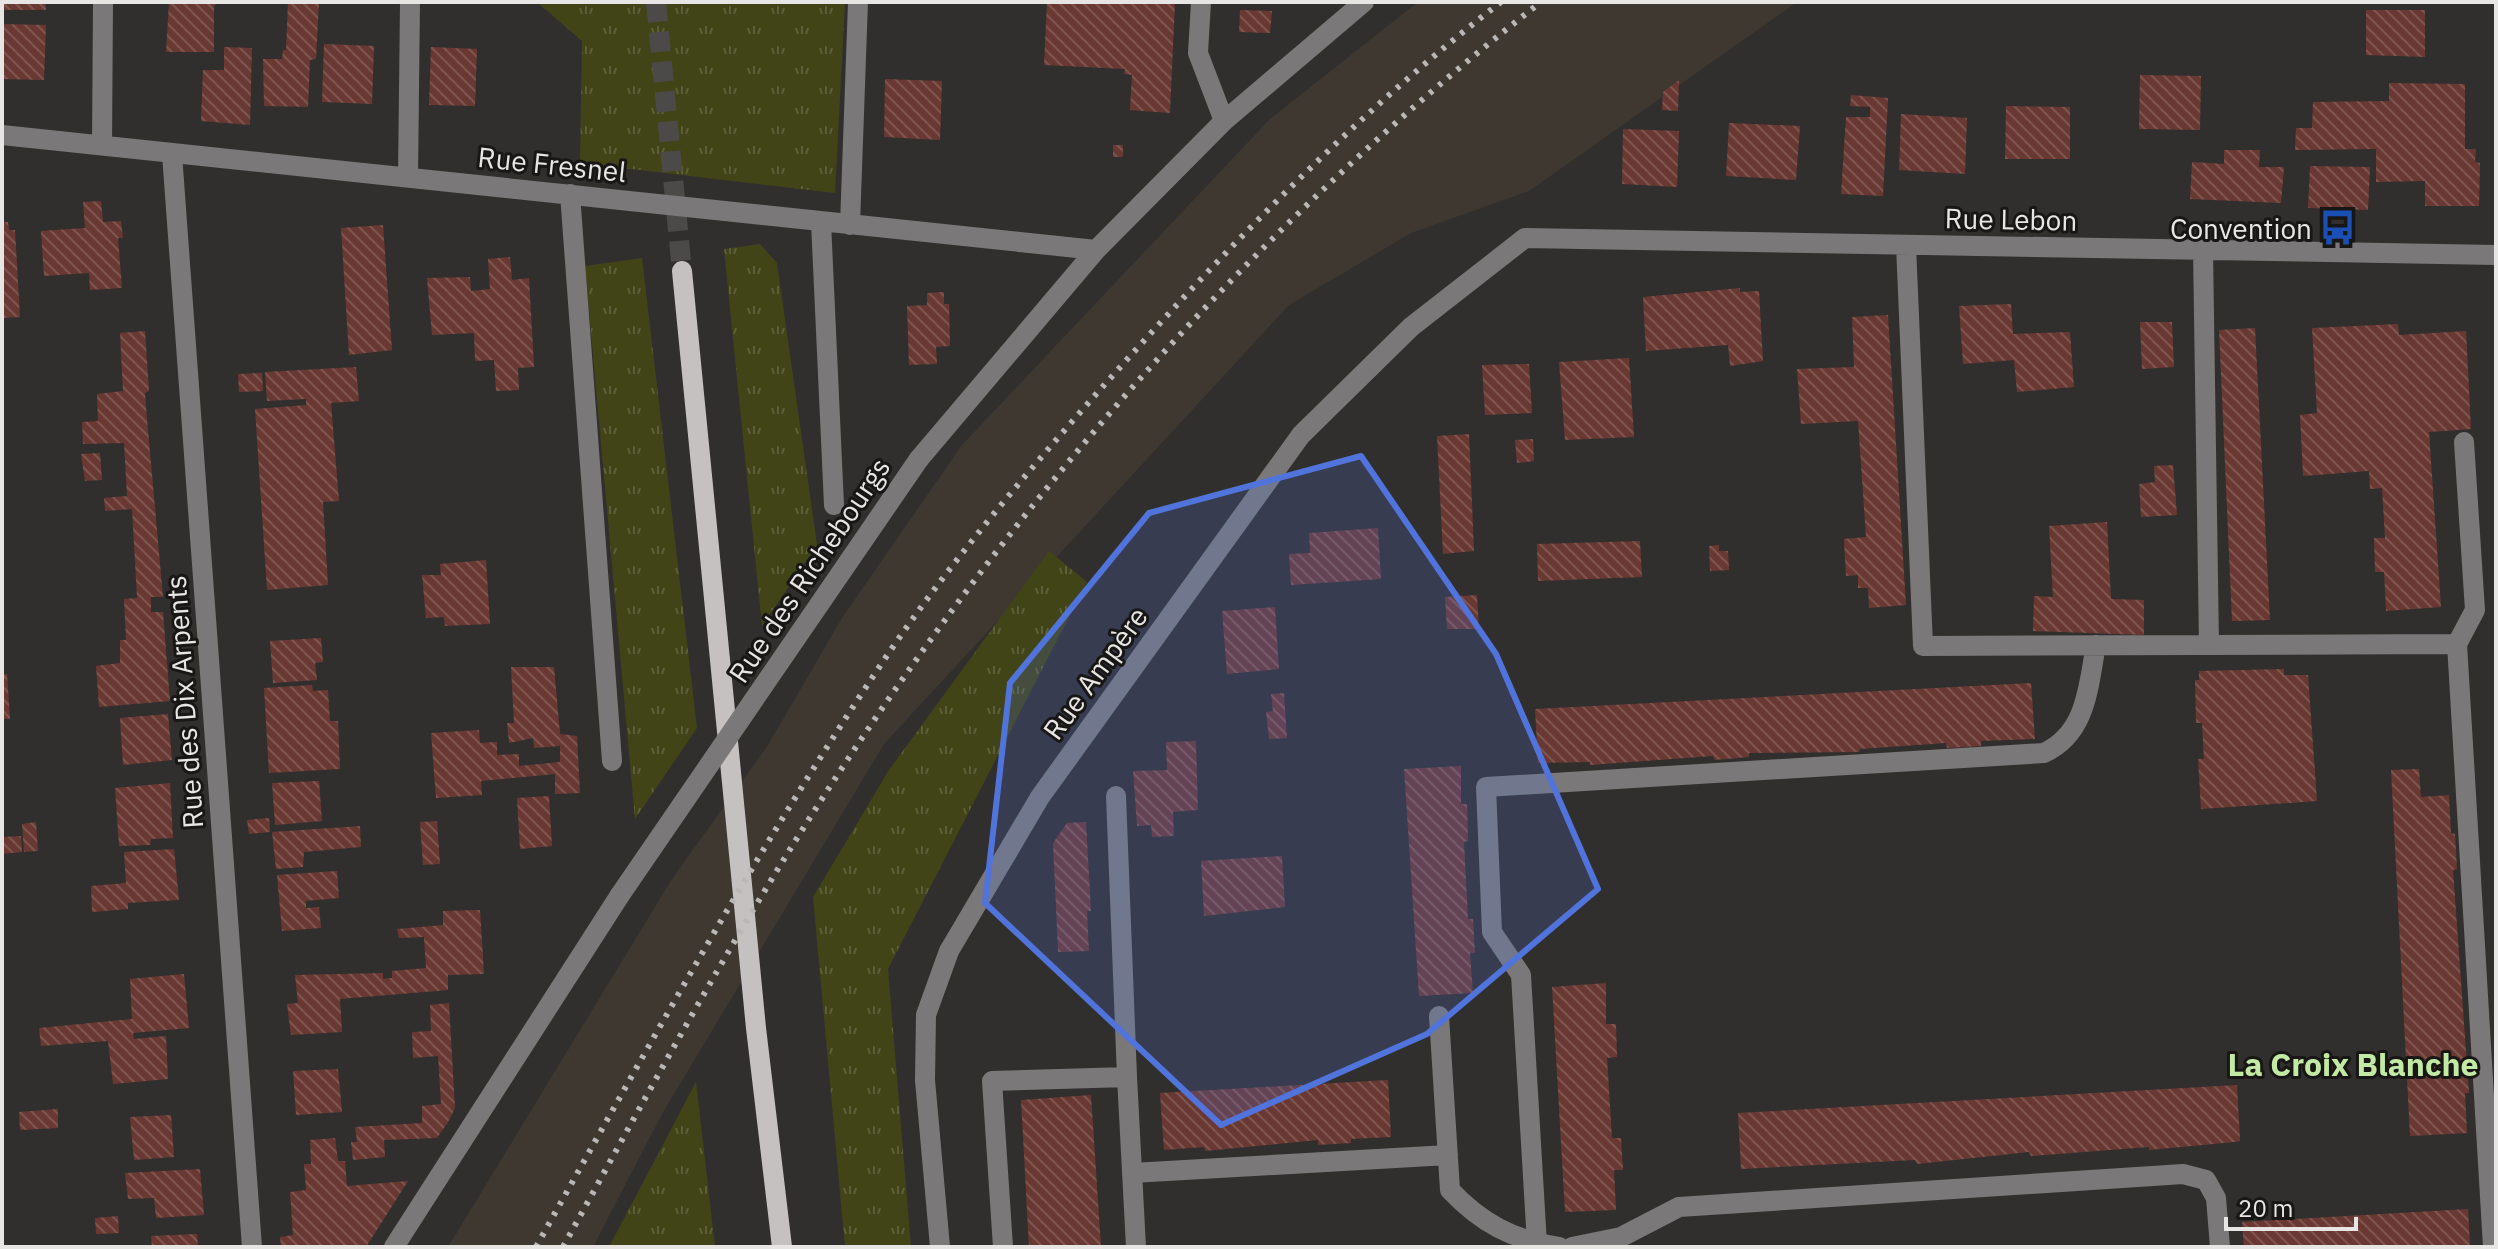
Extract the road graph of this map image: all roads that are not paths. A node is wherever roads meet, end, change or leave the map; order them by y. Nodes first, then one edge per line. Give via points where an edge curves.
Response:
1 (103, 2) edge
2 (410, 2) edge
3 (858, 2) edge
4 (1201, 2) edge
5 (1364, 2) edge
6 (1224, 121) junction
7 (2, 135) edge
8 (102, 145) junction
9 (172, 154) junction
10 (408, 177) junction
11 (570, 194) junction
12 (821, 222) junction
13 (850, 225) junction
14 (1525, 238) joint
15 (1906, 245) junction
16 (1096, 250) junction
17 (2203, 250) junction
18 (2496, 255) edge
19 (682, 271) tunnel mouth
20 (2464, 442) dead end
21 (834, 505) dead end
22 (2457, 644) junction
23 (2096, 645) junction
24 (2209, 645) junction
25 (612, 761) dead end
26 (1116, 796) dead end
27 (1439, 1016) dead end
28 (1127, 1077) junction
29 (1448, 1155) junction
30 (1132, 1173) junction
31 (1537, 1244) junction
32 (252, 1247) edge
33 (394, 1247) edge
34 (782, 1247) edge
35 (940, 1247) edge
36 (1003, 1247) edge
37 (1136, 1247) edge
38 (1559, 1247) edge
39 (1572, 1247) edge
40 (2220, 1247) edge
41 (2493, 1247) edge

1 - 8 street
2 - 10 street
3 - 13 street
4 - 6 street via 1198,53
5 - 6 street, Rue des Richebourgs
6 - 16 street, Rue des Richebourgs
7 - 8 street, Rue Fresnel
8 - 9 street, Rue Fresnel
9 - 10 street, Rue Fresnel
9 - 32 street, Rue des Dix Arpents
10 - 11 street, Rue Fresnel
11 - 12 street, Rue Fresnel
11 - 25 street
12 - 13 street, Rue Fresnel
12 - 21 street
13 - 16 street, Rue Fresnel
14 - 15 street, Rue Lebon
14 - 35 street, Rue Ampère via 1411,327 1301,435 1040,797 957,939 926,1015 925,1080
15 - 17 street, Rue Lebon
15 - 23 street via 1923,646
16 - 33 street, Rue des Richebourgs, bridge via 919,459 620,895
17 - 18 street, Rue Lebon
17 - 24 street
19 - 34 main road
20 - 22 street via 2475,610
22 - 24 street
22 - 41 street
23 - 24 street
23 - 31 street via 2074,732 2044,753 1486,787 1492,932 1521,975
26 - 28 street
27 - 29 street
28 - 30 street
28 - 36 street via 992,1081
29 - 30 street
29 - 31 street via 1450,1190 1472,1213 1499,1231
30 - 37 street
31 - 38 street
39 - 40 street via 1621,1237 1679,1207 2183,1174 2206,1180 2216,1198

